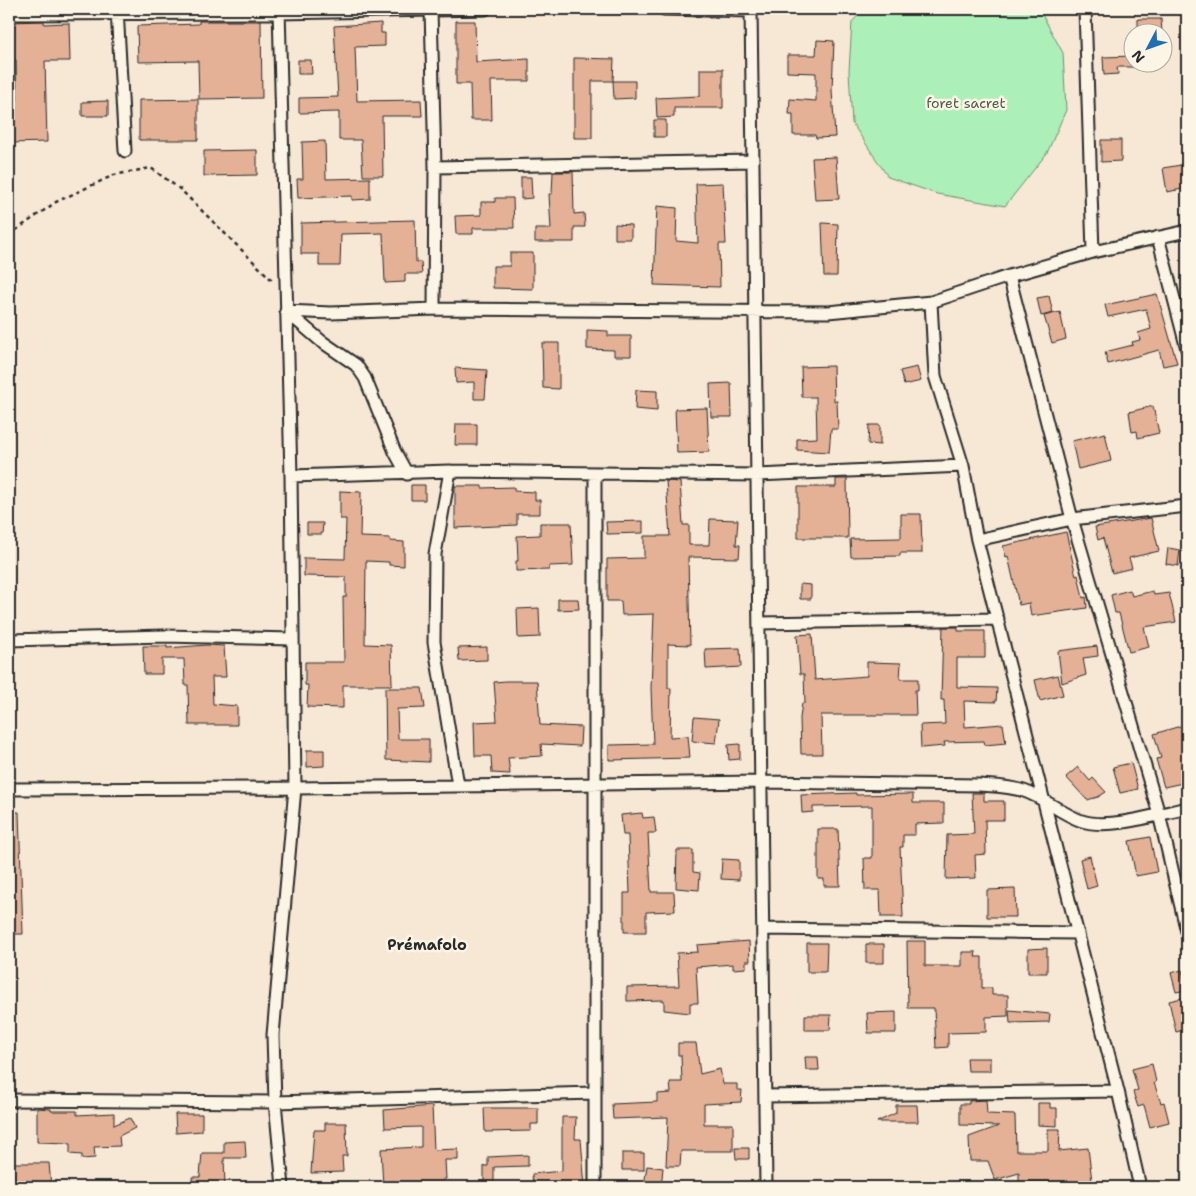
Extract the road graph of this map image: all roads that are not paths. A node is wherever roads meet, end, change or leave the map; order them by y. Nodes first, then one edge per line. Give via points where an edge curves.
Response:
1 (431, 9) edge
2 (485, 9) edge
3 (664, 9) edge
4 (1085, 9) edge
5 (751, 10) edge
6 (117, 11) edge
7 (279, 11) edge
8 (9, 14) edge
9 (125, 151) dead end
10 (753, 161) junction
11 (435, 167) junction
12 (1187, 231) edge
13 (1158, 237) junction
14 (1092, 252) junction
15 (1009, 276) junction
16 (932, 302) junction
17 (434, 309) junction
18 (286, 310) junction
19 (755, 310) junction
20 (1187, 349) edge
21 (963, 466) junction
22 (450, 471) junction
23 (407, 474) junction
24 (596, 474) junction
25 (757, 475) junction
26 (291, 476) junction
27 (1187, 506) edge
28 (1072, 520) junction
29 (977, 540) junction
30 (998, 619) junction
31 (759, 624) junction
32 (293, 639) junction
33 (9, 640) edge
34 (761, 782) junction
35 (596, 783) junction
36 (458, 785) junction
37 (295, 788) junction
38 (9, 789) edge
39 (1044, 802) junction
40 (1187, 808) edge
41 (1159, 814) junction
42 (763, 929) junction
43 (1187, 932) edge
44 (1078, 933) junction
45 (1118, 1091) junction
46 (595, 1093) junction
47 (765, 1096) junction
48 (9, 1100) edge
49 (275, 1102) junction
50 (283, 1187) edge
51 (595, 1187) edge
52 (766, 1187) edge
53 (1140, 1187) edge

1 - 2 street
1 - 7 street
1 - 11 street
3 - 5 street
4 - 14 street
5 - 10 street
6 - 7 street
6 - 8 street
6 - 9 street
7 - 18 street
10 - 11 street
10 - 19 street
11 - 17 street
12 - 13 street
13 - 14 street
13 - 20 street
14 - 15 street
15 - 16 street
15 - 28 street
16 - 19 street via 828,312
16 - 21 street via 935,376
17 - 18 street via 331,313
17 - 19 street
18 - 23 street via 321,341 356,365 365,378
18 - 26 street
19 - 25 street
21 - 25 street
21 - 29 street
22 - 23 street
22 - 24 street
22 - 36 street via 435,554 434,642
23 - 26 street
24 - 25 street
24 - 35 street
25 - 31 street
26 - 32 street
27 - 28 street
28 - 29 street
28 - 41 street
29 - 30 street
30 - 31 street
30 - 39 street
31 - 34 street
32 - 33 street via 165,636
32 - 37 street
34 - 35 street
34 - 39 street via 1004,786 1025,791
34 - 42 street
35 - 36 street
35 - 46 street
36 - 37 street
37 - 38 street
37 - 49 street via 273,1035
39 - 41 street via 1084,822 1111,823
39 - 44 street
40 - 41 street
41 - 43 street
42 - 44 street
42 - 47 street
44 - 45 street
45 - 47 street
45 - 53 street
46 - 49 street
46 - 51 street
47 - 52 street
48 - 49 street
49 - 50 street

